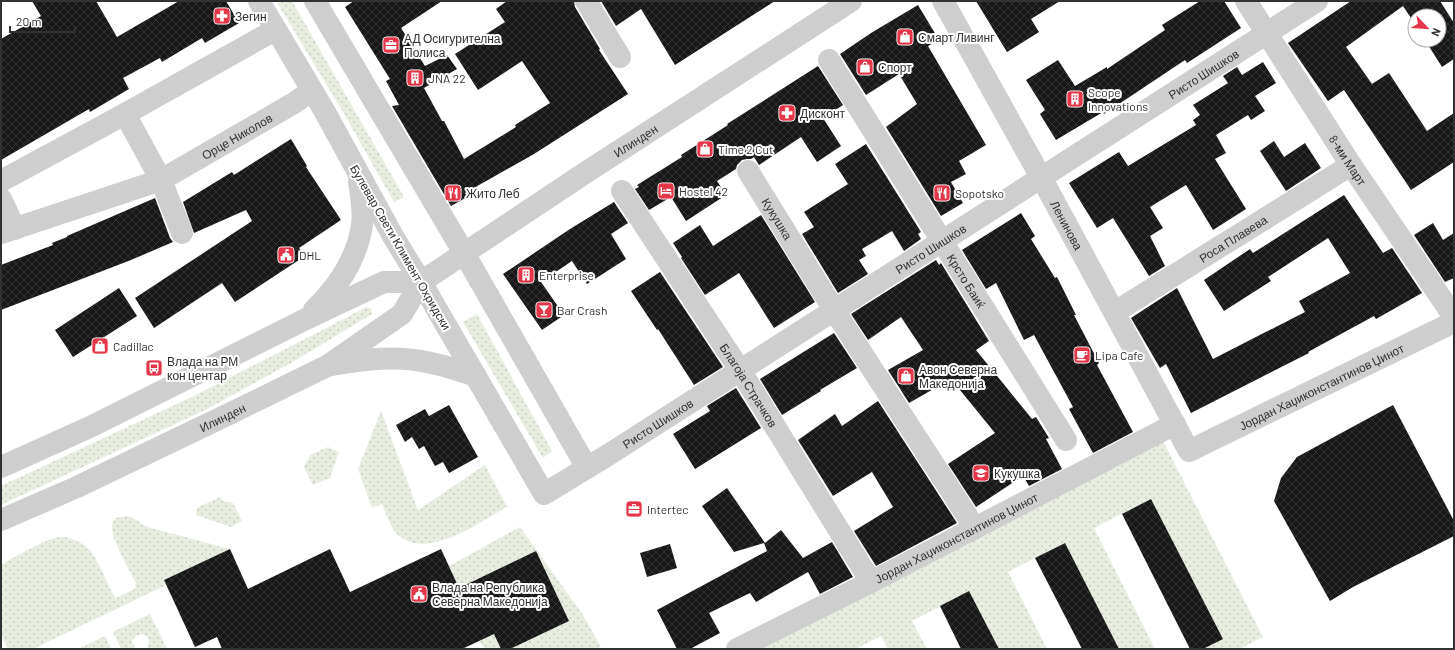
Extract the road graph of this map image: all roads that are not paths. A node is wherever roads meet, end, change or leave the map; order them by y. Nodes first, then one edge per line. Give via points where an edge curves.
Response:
1 (259, 1) edge
2 (315, 1) edge
3 (586, 1) edge
4 (851, 1) edge
5 (943, 1) edge
6 (1246, 1) edge
7 (1317, 1) edge
8 (275, 30) junction
9 (1267, 33) junction
10 (620, 57) dead end
11 (829, 60) dead end
12 (311, 91) junction
13 (126, 114) junction
14 (1351, 165) junction
15 (358, 171) junction
16 (748, 171) dead end
17 (1041, 178) junction
18 (161, 180) junction
19 (1, 181) edge
20 (622, 191) dead end
21 (1, 199) edge
22 (8, 231) edge
23 (182, 232) dead end
24 (941, 241) junction
25 (464, 253) junction
26 (421, 282) junction
27 (834, 310) junction
28 (1114, 312) junction
29 (1454, 317) edge
30 (304, 320) junction
31 (1454, 322) edge
32 (327, 366) junction
33 (740, 370) junction
34 (476, 376) junction
35 (1175, 424) junction
36 (1066, 440) dead end
37 (1189, 451) joint
38 (1, 467) edge
39 (586, 468) junction
40 (544, 494) joint
41 (1, 520) edge
42 (975, 528) junction
43 (871, 582) junction
44 (738, 649) edge

1 - 8 street, Булевар Свети Климент Охридски
2 - 25 street
3 - 10 street
4 - 25 street, Илинден
5 - 17 street, Ленинова
6 - 9 street, 8-ми Март
7 - 9 street, Ристо Шишков
8 - 12 street, Булевар Свети Климент Охридски
8 - 13 street
9 - 14 street, 8-ми Март
9 - 17 street, Ристо Шишков
11 - 24 street, Крсто Баиќ
12 - 15 street, Булевар Свети Климент Охридски
12 - 18 street, Орце Николов
13 - 18 street
13 - 19 street
14 - 28 street, Роса Плавева
14 - 29 street, 8-ми Март
15 - 26 street, Булевар Свети Климент Охридски
15 - 30 street via 362,225 356,251 338,285
16 - 27 street, Кукушка
17 - 24 street, Ристо Шишков
17 - 28 street, Ленинова
18 - 22 street, Орце Николов
18 - 23 street
20 - 33 street, Благоја Страчков
21 - 22 street, Орце Николов
24 - 27 street, Ристо Шишков
24 - 36 street, Крсто Баиќ
25 - 26 street, Илинден
25 - 39 street
26 - 30 street via 384,282
26 - 32 street, Илинден via 402,314
26 - 34 street, Булевар Свети Климент Охридски
27 - 33 street, Ристо Шишков
27 - 42 street, Кукушка
28 - 35 street, Ленинова
30 - 38 street via 97,423
31 - 37 street, Јордан Хаџиконстантинов Џинот
32 - 34 street via 362,360 413,360 430,362
32 - 41 street, Илинден via 202,428
33 - 39 street, Ристо Шишков
33 - 43 street, Благоја Страчков
34 - 40 street, Булевар Свети Климент Охридски
35 - 37 street, Ленинова
35 - 42 street, Јордан Хаџиконстантинов Џинот
39 - 40 street, Ристо Шишков
42 - 43 street, Јордан Хаџиконстантинов Џинот
43 - 44 street, Јордан Хаџиконстантинов Џинот

